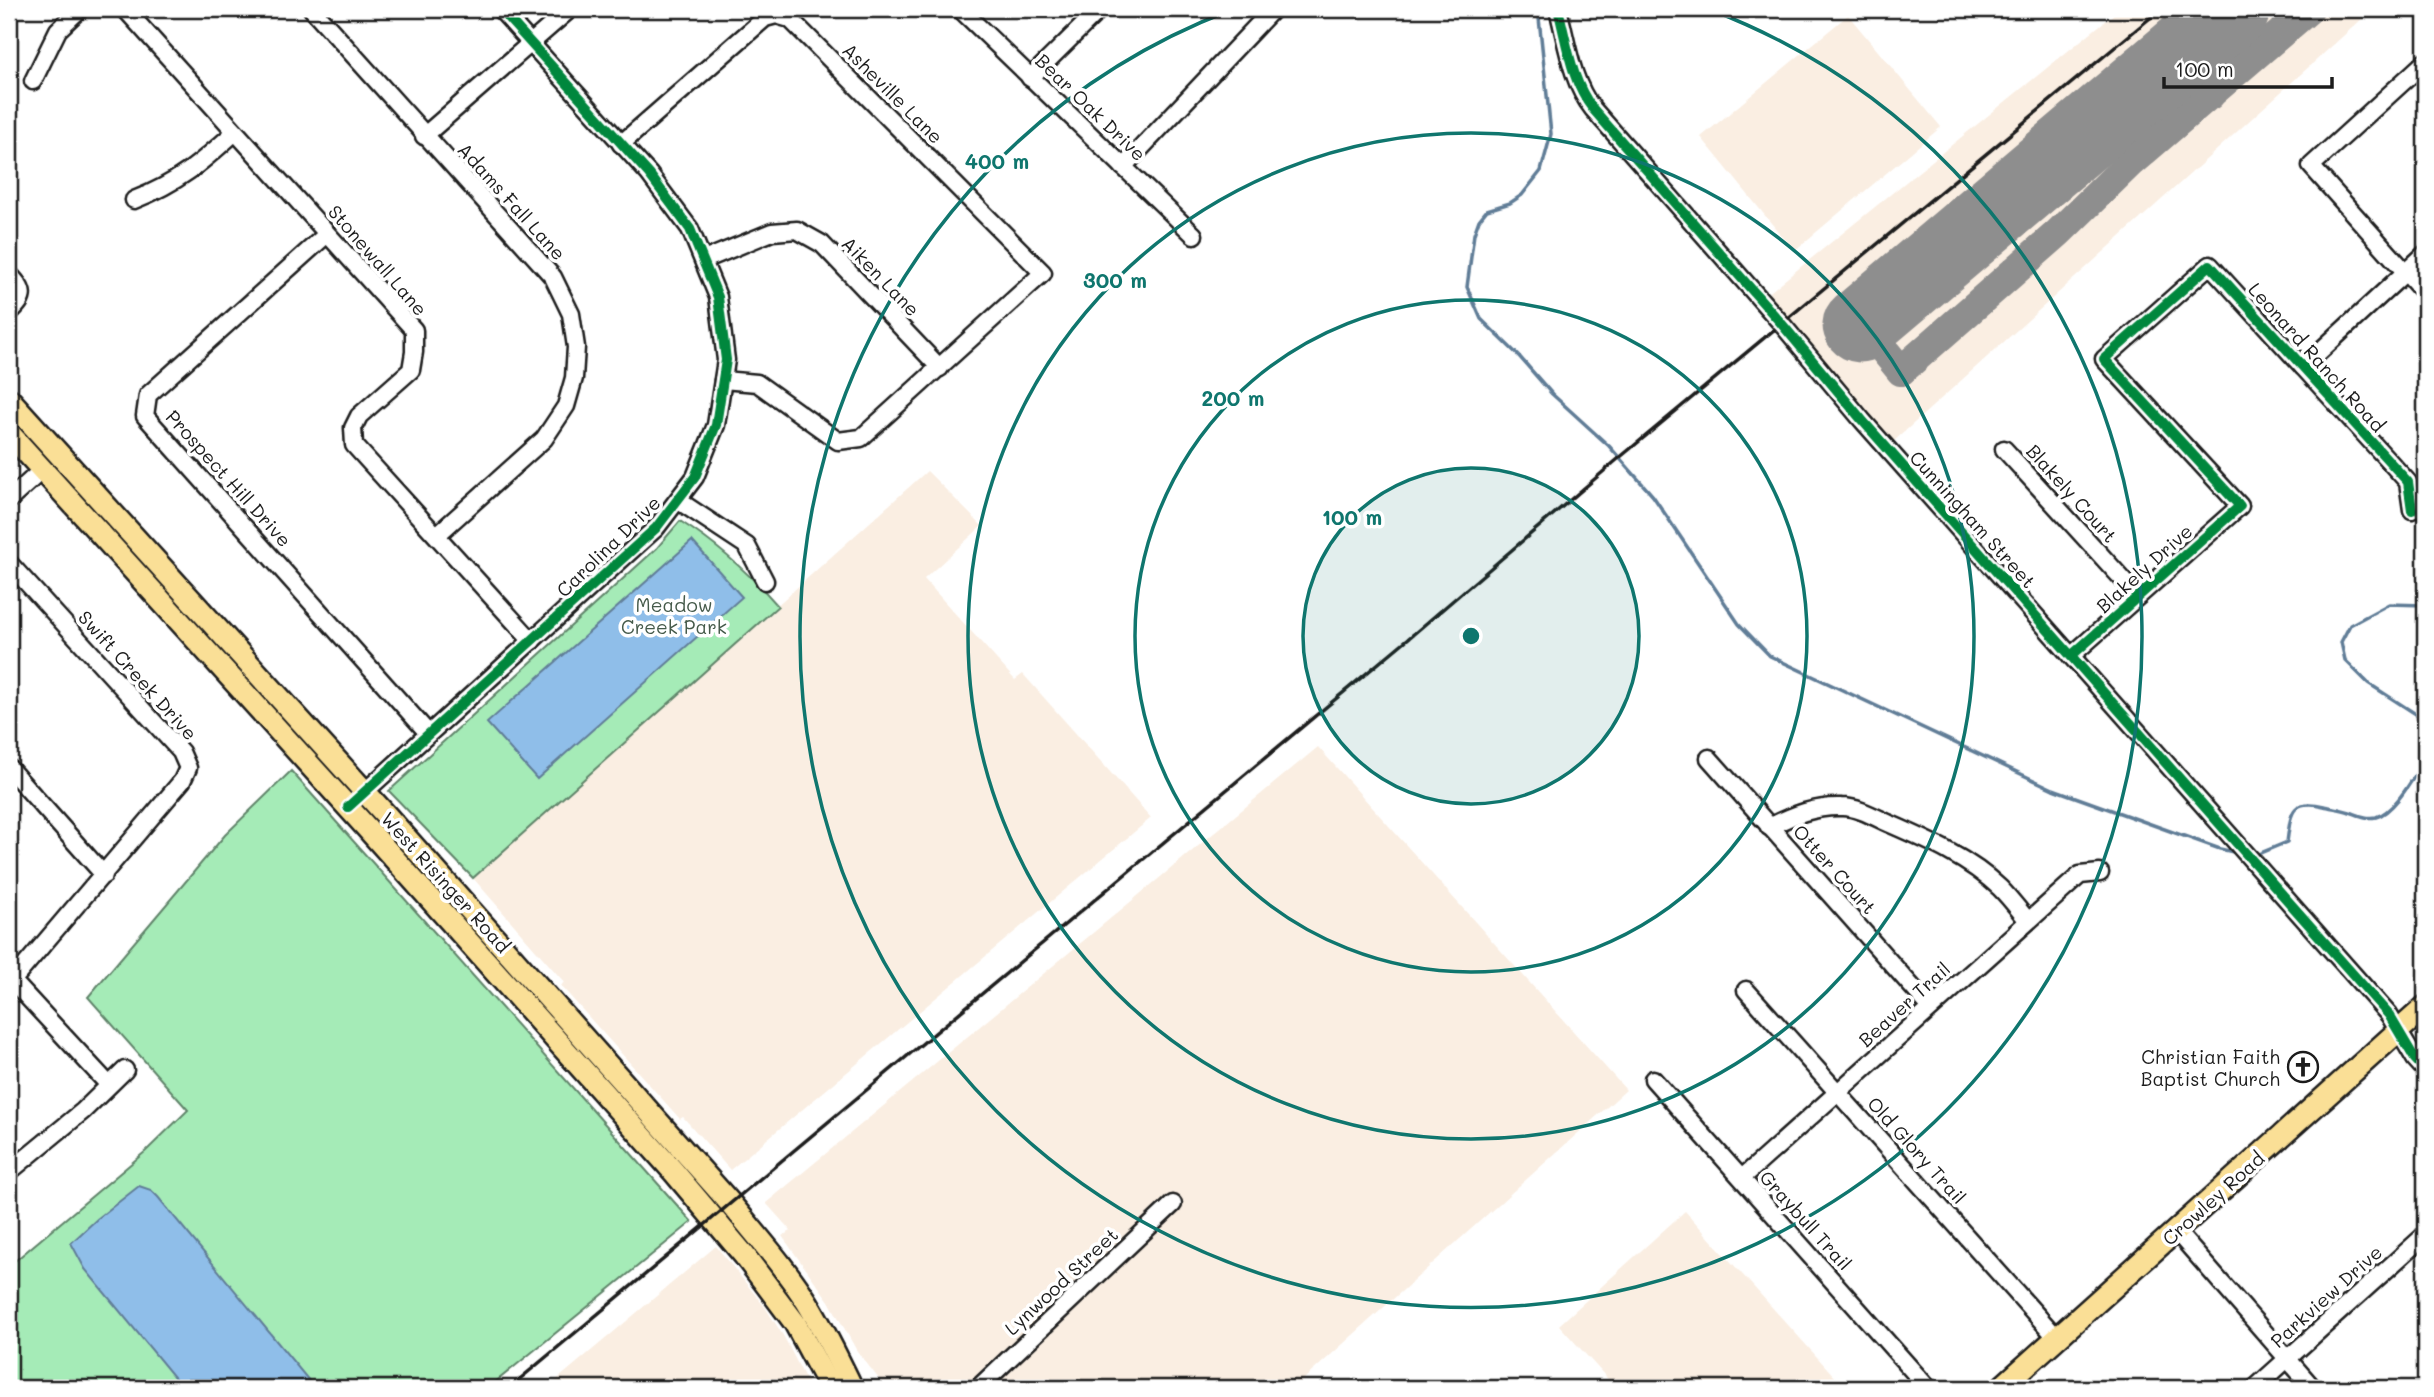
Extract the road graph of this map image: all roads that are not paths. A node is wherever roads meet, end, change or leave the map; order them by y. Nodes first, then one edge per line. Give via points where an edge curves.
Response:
1 (80, 9) edge
2 (125, 9) edge
3 (312, 9) edge
4 (500, 9) edge
5 (570, 9) edge
6 (960, 9) edge
7 (1100, 9) edge
8 (1273, 9) edge
9 (1558, 9) edge
10 (531, 43) junction
11 (2425, 62) edge
12 (1031, 78) junction
13 (33, 81) dead end
14 (235, 132) junction
15 (424, 136) junction
16 (621, 144) junction
17 (1123, 167) junction
18 (134, 200) dead end
19 (327, 234) junction
20 (1194, 235) dead end
21 (2425, 254) edge
22 (704, 260) junction
23 (2405, 271) junction
24 (9, 274) edge
25 (2425, 294) edge
26 (9, 313) edge
27 (2303, 367) junction
28 (940, 368) junction
29 (723, 380) junction
30 (9, 399) edge
31 (9, 433) edge
32 (2004, 449) dead end
33 (42, 470) junction
34 (9, 499) edge
35 (679, 501) junction
36 (2240, 506) joint
37 (2413, 510) dead end
38 (437, 536) junction
39 (9, 563) edge
40 (765, 581) dead end
41 (2138, 596) junction
42 (533, 641) junction
43 (2071, 656) junction
44 (428, 733) junction
45 (1709, 758) dead end
46 (9, 768) edge
47 (365, 792) junction
48 (348, 807) junction
49 (1769, 827) junction
50 (2100, 873) dead end
51 (104, 875) junction
52 (436, 906) junction
53 (2028, 921) junction
54 (525, 971) junction
55 (10, 979) edge
56 (1746, 990) dead end
57 (2425, 1007) edge
58 (1931, 1008) junction
59 (2400, 1030) junction
60 (125, 1070) dead end
61 (2425, 1070) edge
62 (1653, 1079) dead end
63 (110, 1085) junction
64 (1837, 1092) junction
65 (9, 1172) edge
66 (1742, 1178) junction
67 (1173, 1204) dead end
68 (2176, 1231) junction
69 (2425, 1235) edge
70 (2057, 1338) junction
71 (2288, 1359) junction
72 (830, 1388) edge
73 (852, 1388) edge
74 (978, 1388) edge
75 (1928, 1388) edge
76 (2001, 1388) edge
77 (2255, 1388) edge
78 (2314, 1388) edge

1 - 13 street via 58,30
2 - 14 street, Stonewall Lane
3 - 15 street, Adams Fall Lane
4 - 10 street, Carolina Drive
5 - 10 street
6 - 12 street, Bear Oak Drive
7 - 12 street
8 - 17 street
9 - 43 street, Cunningham Street via 1577,83 1588,103
10 - 15 street
10 - 16 street, Carolina Drive
11 - 23 street via 2311,166
12 - 17 street, Bear Oak Drive
14 - 18 street via 194,169 163,189
14 - 19 street, Stonewall Lane
15 - 38 street, Adams Fall Lane via 553,277 571,314 576,347 566,406 544,439
16 - 22 street, Carolina Drive via 690,229
16 - 28 street, Asheville Lane via 765,18 790,19 1043,273
17 - 20 street, Bear Oak Drive
19 - 38 street, Stonewall Lane via 414,330 411,370 359,416 352,428 354,444
19 - 44 street, Prospect Hill Drive via 148,395 145,416
21 - 23 street
22 - 28 street, Aiken Lane via 772,232 797,230 822,244
22 - 29 street, Carolina Drive via 718,297 726,360
23 - 25 street
23 - 27 street
24 - 26 street via 23,295
27 - 36 street, Leonard Ranch Road via 2210,265 2104,359
27 - 37 street, Leonard Ranch Road via 2408,482
28 - 29 street, Asheville Lane via 861,438 838,441 757,383
29 - 35 street, Carolina Drive via 716,425 695,477
30 - 47 main road, West Risinger Road
31 - 33 main road, West Risinger Road
32 - 41 street, Blakely Court
33 - 34 street
33 - 48 main road, West Risinger Road
35 - 40 street via 747,546
35 - 42 street, Carolina Drive via 656,528
36 - 41 street, Blakely Drive
38 - 42 street, Stonewall Lane
39 - 51 street, Swift Creek Drive via 181,752 188,768
41 - 43 street, Blakely Drive
42 - 44 street, Carolina Drive
43 - 59 street, Cunningham Street
44 - 47 street, Carolina Drive
45 - 49 street, Otter Court
46 - 51 street
47 - 48 street, Carolina Drive
47 - 54 main road, West Risinger Road
48 - 52 main road, West Risinger Road
49 - 53 street via 1819,808 1844,807 1864,813 1977,869
49 - 58 street, Otter Court
50 - 53 street, Beaver Trail via 2080,875
51 - 55 street, Swift Creek Drive
52 - 54 main road via 505,974
52 - 72 main road, West Risinger Road via 744,1255 795,1323
53 - 58 street, Beaver Trail
54 - 73 main road, West Risinger Road via 777,1260 807,1302
55 - 63 street
56 - 64 street, Old Glory Trail
57 - 59 main road, Crowley Road
58 - 64 street, Beaver Trail
59 - 61 street, Cunningham Street
59 - 68 main road, Crowley Road
60 - 63 street
62 - 66 street, Graybull Trail
63 - 65 street
64 - 66 street, Beaver Trail
64 - 70 street, Old Glory Trail
66 - 75 street, Graybull Trail
67 - 74 street, Lynwood Street
68 - 70 main road, Crowley Road
68 - 71 street
69 - 71 street, Parkview Drive
70 - 76 main road, Crowley Road
71 - 77 street, Parkview Drive
71 - 78 street

